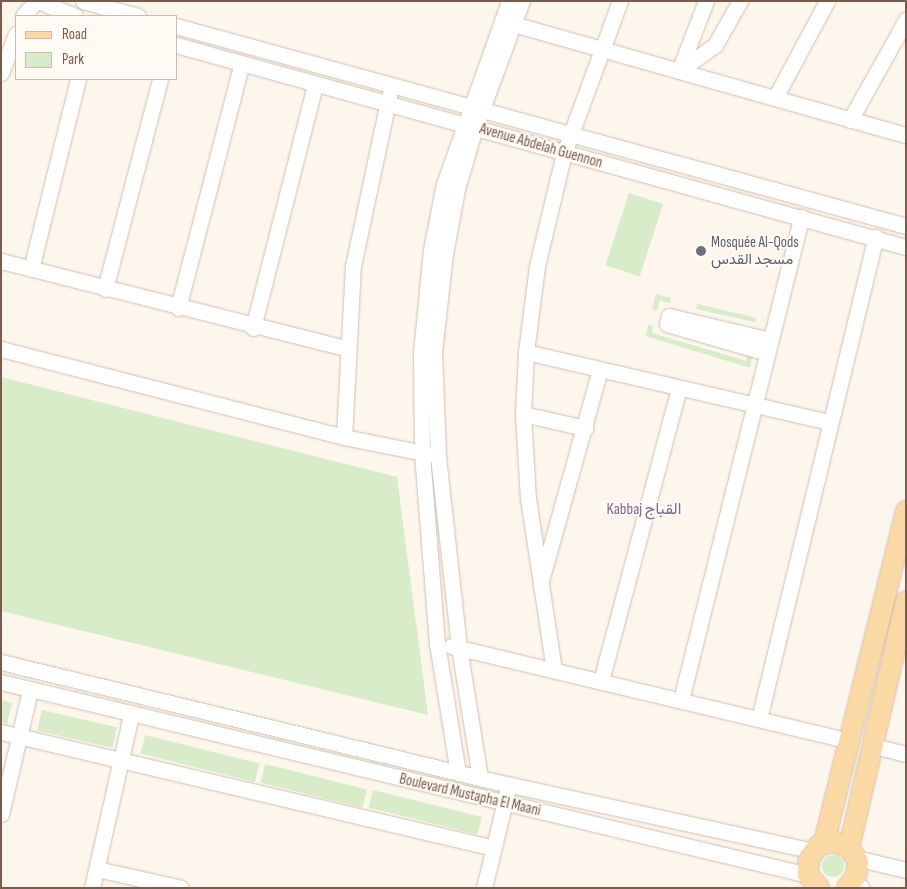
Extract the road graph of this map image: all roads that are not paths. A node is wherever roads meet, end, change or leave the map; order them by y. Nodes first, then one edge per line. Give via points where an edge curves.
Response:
1 (37, 1) edge
2 (83, 1) edge
3 (509, 1) edge
4 (522, 1) edge
5 (620, 1) edge
6 (706, 1) edge
7 (740, 1) edge
8 (827, 1) edge
9 (24, 15) edge
10 (72, 15) edge
11 (134, 15) edge
12 (906, 20) edge
13 (508, 23) junction
14 (178, 27) edge
15 (15, 37) edge
16 (178, 46) edge
17 (602, 50) junction
18 (242, 63) junction
19 (679, 71) junction
20 (1, 73) edge
21 (78, 80) edge
22 (160, 80) edge
23 (315, 84) junction
24 (393, 84) junction
25 (775, 98) junction
26 (387, 104) junction
27 (476, 108) junction
28 (850, 120) junction
29 (469, 126) junction
30 (570, 134) junction
31 (906, 136) edge
32 (564, 153) junction
33 (801, 217) junction
34 (906, 226) edge
35 (876, 237) junction
36 (906, 248) edge
37 (1, 261) edge
38 (31, 269) junction
39 (105, 289) junction
40 (178, 308) junction
41 (253, 328) junction
42 (769, 346) junction
43 (346, 348) junction
44 (1, 349) edge
45 (526, 352) junction
46 (600, 370) junction
47 (679, 388) junction
48 (754, 405) junction
49 (523, 414) junction
50 (830, 422) junction
51 (585, 428) junction
52 (344, 437) junction
53 (422, 453) junction
54 (438, 456) junction
55 (906, 511) edge
56 (539, 587) junction
57 (906, 602) edge
58 (437, 644) junction
59 (459, 648) junction
60 (1, 662) edge
61 (554, 670) junction
62 (601, 681) junction
63 (1, 682) edge
64 (30, 690) junction
65 (682, 700) junction
66 (131, 715) junction
67 (759, 719) junction
68 (1, 732) edge
69 (18, 735) junction
70 (846, 741) junction
71 (870, 746) junction
72 (906, 754) edge
73 (122, 762) junction
74 (458, 772) junction
75 (480, 778) junction
76 (509, 785) junction
77 (504, 802) junction
78 (1, 814) edge
79 (658, 818) junction
80 (654, 839) junction
81 (819, 847) junction
82 (494, 848) junction
83 (852, 853) junction
84 (97, 869) junction
85 (906, 870) edge
86 (816, 884) edge
87 (857, 887) edge
88 (92, 888) edge
89 (181, 888) edge
90 (484, 888) edge

1 - 9 street
1 - 10 street
2 - 11 street
3 - 13 street
4 - 13 street
5 - 17 street
6 - 19 street
7 - 19 street via 710,50
8 - 25 street
12 - 28 street
13 - 17 street
13 - 27 street
14 - 24 street, Avenue Abdelah Guennon
15 - 20 street
16 - 18 street, Avenue Abdelah Guennon
17 - 19 street
17 - 30 street
18 - 23 street, Avenue Abdelah Guennon
18 - 40 street
19 - 25 street
21 - 38 street
22 - 39 street
23 - 26 street, Avenue Abdelah Guennon
23 - 41 street
24 - 26 street
24 - 27 street, Avenue Abdelah Guennon
25 - 28 street
26 - 29 street, Avenue Abdelah Guennon
26 - 43 street via 354,266
27 - 29 street
27 - 30 street, Avenue Abdelah Guennon
28 - 31 street
29 - 32 street, Avenue Abdelah Guennon
29 - 53 street via 431,250 421,353
29 - 54 street via 445,254 434,353
30 - 32 street
30 - 34 street, Avenue Abdelah Guennon
32 - 33 street, Avenue Abdelah Guennon
32 - 45 street via 537,266
33 - 35 street, Avenue Abdelah Guennon
33 - 42 street
35 - 36 street, Avenue Abdelah Guennon
35 - 50 street
37 - 38 street
38 - 39 street
39 - 40 street
40 - 41 street
41 - 43 street
42 - 42 street via 667,324 669,316
42 - 48 street
43 - 52 street
44 - 52 street
45 - 46 street
45 - 49 street
46 - 47 street
46 - 51 street
47 - 48 street
47 - 62 street
48 - 50 street
48 - 65 street
49 - 51 street
49 - 56 street
50 - 67 street
51 - 56 street
52 - 53 street
53 - 54 street
53 - 58 street
54 - 59 street
55 - 70 main road
56 - 61 street
57 - 71 main road
58 - 59 street
58 - 74 street
59 - 61 street
59 - 75 street
60 - 74 street, Boulevard Mustapha El Maani
61 - 62 street
62 - 65 street
63 - 64 street, Boulevard Mustapha El Maani
64 - 66 street, Boulevard Mustapha El Maani
64 - 69 street
65 - 67 street
66 - 73 street
66 - 77 street, Boulevard Mustapha El Maani
67 - 70 street
68 - 69 street
69 - 73 street
69 - 78 street
70 - 71 main road
70 - 81 main road
71 - 72 street
71 - 83 main road
73 - 82 street
73 - 84 street
74 - 75 street, Boulevard Mustapha El Maani
75 - 76 street, Boulevard Mustapha El Maani
76 - 77 street
76 - 79 street, Boulevard Mustapha El Maani
77 - 80 street, Boulevard Mustapha El Maani
77 - 82 street
79 - 80 street
79 - 81 street, Boulevard Mustapha El Maani
80 - 86 street, Boulevard Mustapha El Maani
81 - 83 main road
81 - 86 main road
82 - 90 street
83 - 85 street
83 - 87 main road
84 - 88 street
84 - 89 street

